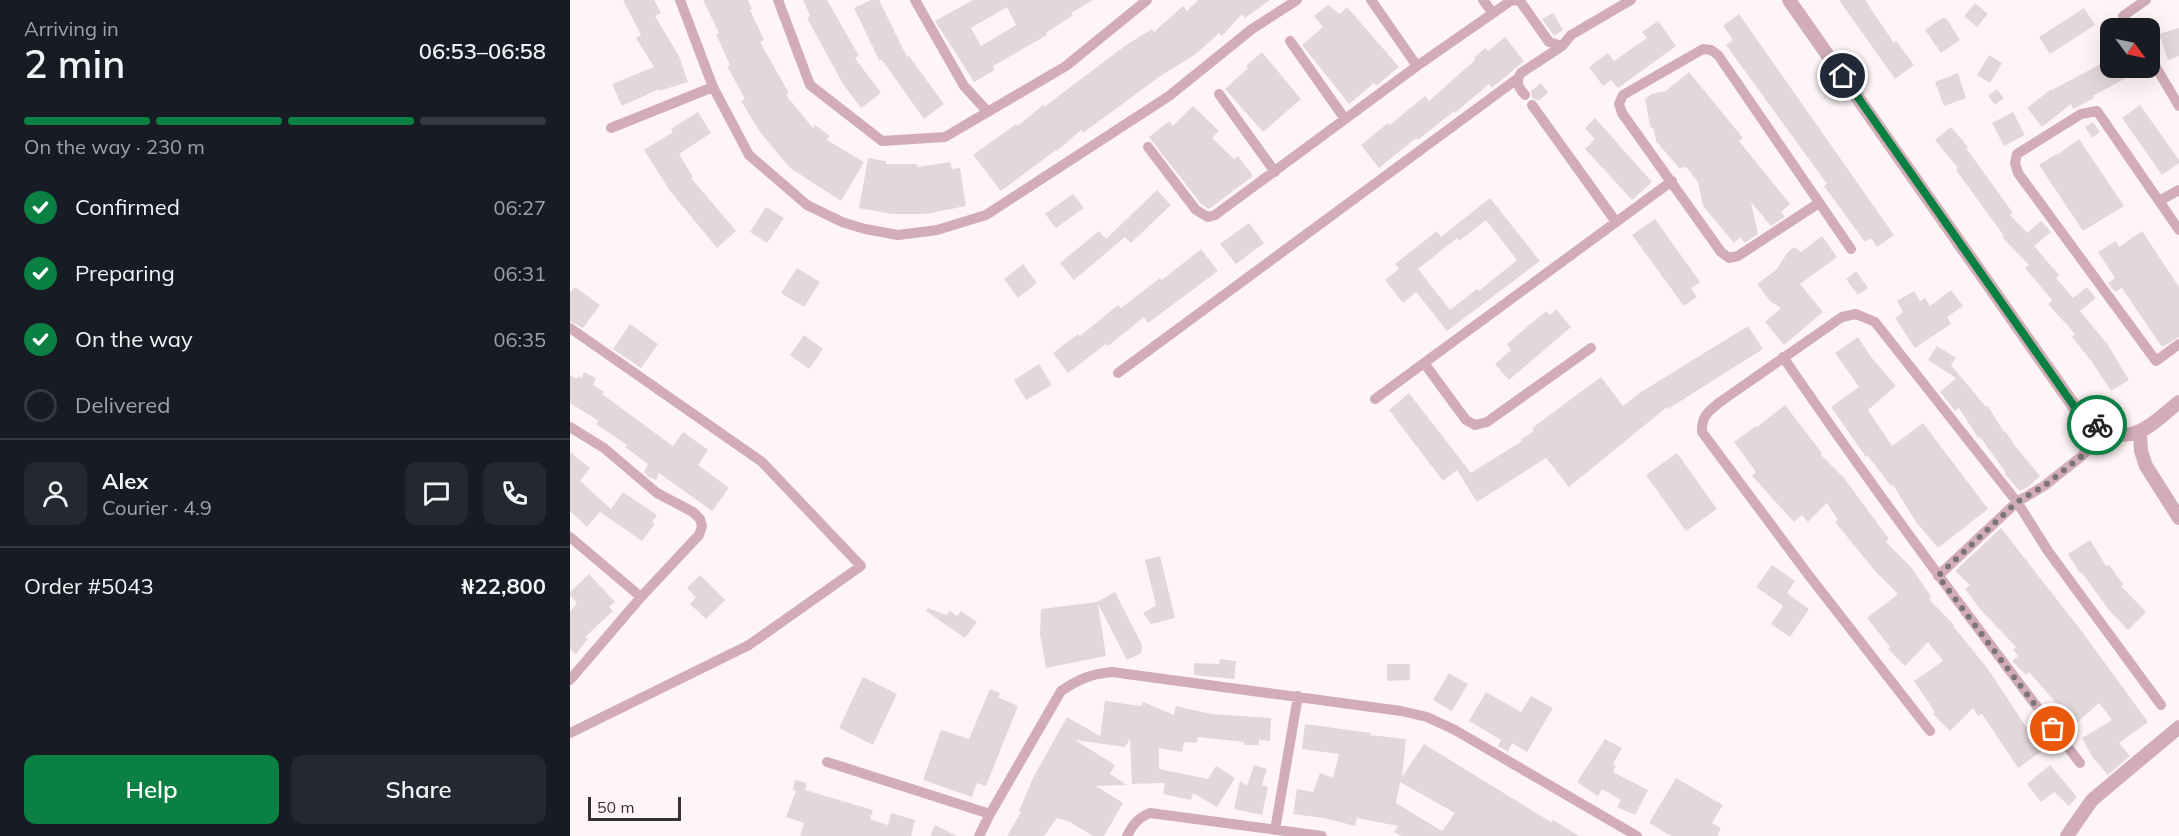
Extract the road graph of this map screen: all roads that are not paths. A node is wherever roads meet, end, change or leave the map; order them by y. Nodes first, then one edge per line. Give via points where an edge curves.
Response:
1 (680, 0) edge
2 (778, 0) edge
3 (915, 0) edge
4 (1147, 0) edge
5 (1297, 0) edge
6 (1371, 0) edge
7 (1483, 0) edge
8 (1512, 0) edge
9 (1789, 0) edge
10 (2146, 0) edge
11 (1625, 1) edge
12 (1492, 12) junction
13 (2124, 18) edge
14 (1290, 41) dead end
15 (1562, 46) junction
16 (1417, 66) junction
17 (2160, 74) edge
18 (1517, 79) junction
19 (713, 87) junction
20 (1219, 93) dead end
21 (1525, 95) dead end
22 (1532, 105) dead end
23 (2179, 106) edge
24 (988, 112) junction
25 (1345, 119) junction
26 (611, 128) dead end
27 (1148, 147) dead end
28 (1275, 171) junction
29 (1672, 182) junction
30 (2179, 190) edge
31 (2159, 201) junction
32 (1819, 203) junction
33 (1616, 222) junction
34 (2179, 230) edge
35 (1851, 249) dead end
36 (570, 328) edge
37 (2179, 344) edge
38 (1591, 348) dead end
39 (1784, 357) junction
40 (1424, 363) junction
41 (1118, 373) dead end
42 (1376, 399) dead end
43 (2179, 402) edge
44 (570, 427) edge
45 (2102, 429) junction
46 (2140, 433) junction
47 (2017, 502) junction
48 (2179, 518) edge
49 (570, 537) edge
50 (1938, 576) junction
51 (641, 597) junction
52 (570, 680) edge
53 (1298, 696) junction
54 (2161, 705) dead end
55 (2179, 728) edge
56 (1930, 731) dead end
57 (570, 733) edge
58 (827, 762) dead end
59 (2080, 763) dead end
60 (990, 814) junction
61 (1275, 830) junction
62 (979, 836) edge
63 (1127, 836) edge
64 (1322, 836) edge
65 (1637, 836) edge
66 (2067, 836) edge

1 - 19 street
2 - 24 street via 810,86 882,141 945,137
3 - 24 street via 964,86
4 - 24 street via 1066,66
5 - 19 street via 1252,29 1163,100 986,215 937,230 898,235 865,229 807,205 749,155
6 - 16 street
7 - 12 street
8 - 12 street
8 - 15 street via 1520,1 1549,42
9 - 45 street via 2076,409
10 - 13 street
11 - 15 street via 1572,35
12 - 16 street
14 - 25 street
15 - 18 street
16 - 25 street
17 - 23 street
18 - 21 street
18 - 41 street
19 - 26 street
20 - 28 street
22 - 33 street
25 - 28 street
27 - 28 street via 1196,210 1208,217
29 - 32 street via 1729,258
29 - 32 street via 1619,104 1623,96 1703,50 1711,50
29 - 33 street
30 - 31 street
31 - 34 street
31 - 37 street via 2097,111 2081,114 2017,154 2018,173 2156,361
32 - 35 street
33 - 40 street
36 - 57 street via 762,462 861,566 749,645
38 - 40 street via 1487,422 1475,425 1466,420
39 - 47 street via 1842,317 1856,314 1875,322
39 - 50 street
39 - 56 street via 1704,415 1702,432
40 - 42 street
43 - 46 street
44 - 51 street via 604,448 657,493 700,519 699,535
45 - 46 street via 2125,436
45 - 47 street via 2082,456
46 - 48 street via 2146,466
47 - 50 street
47 - 54 street via 2048,551
49 - 51 street
50 - 59 street
51 - 52 street
53 - 60 street via 1112,672 1078,679 1061,691
53 - 61 street
53 - 65 street via 1427,717
55 - 66 street via 2092,800
58 - 60 street
60 - 62 street
61 - 63 street via 1150,813 1133,824
61 - 64 street

